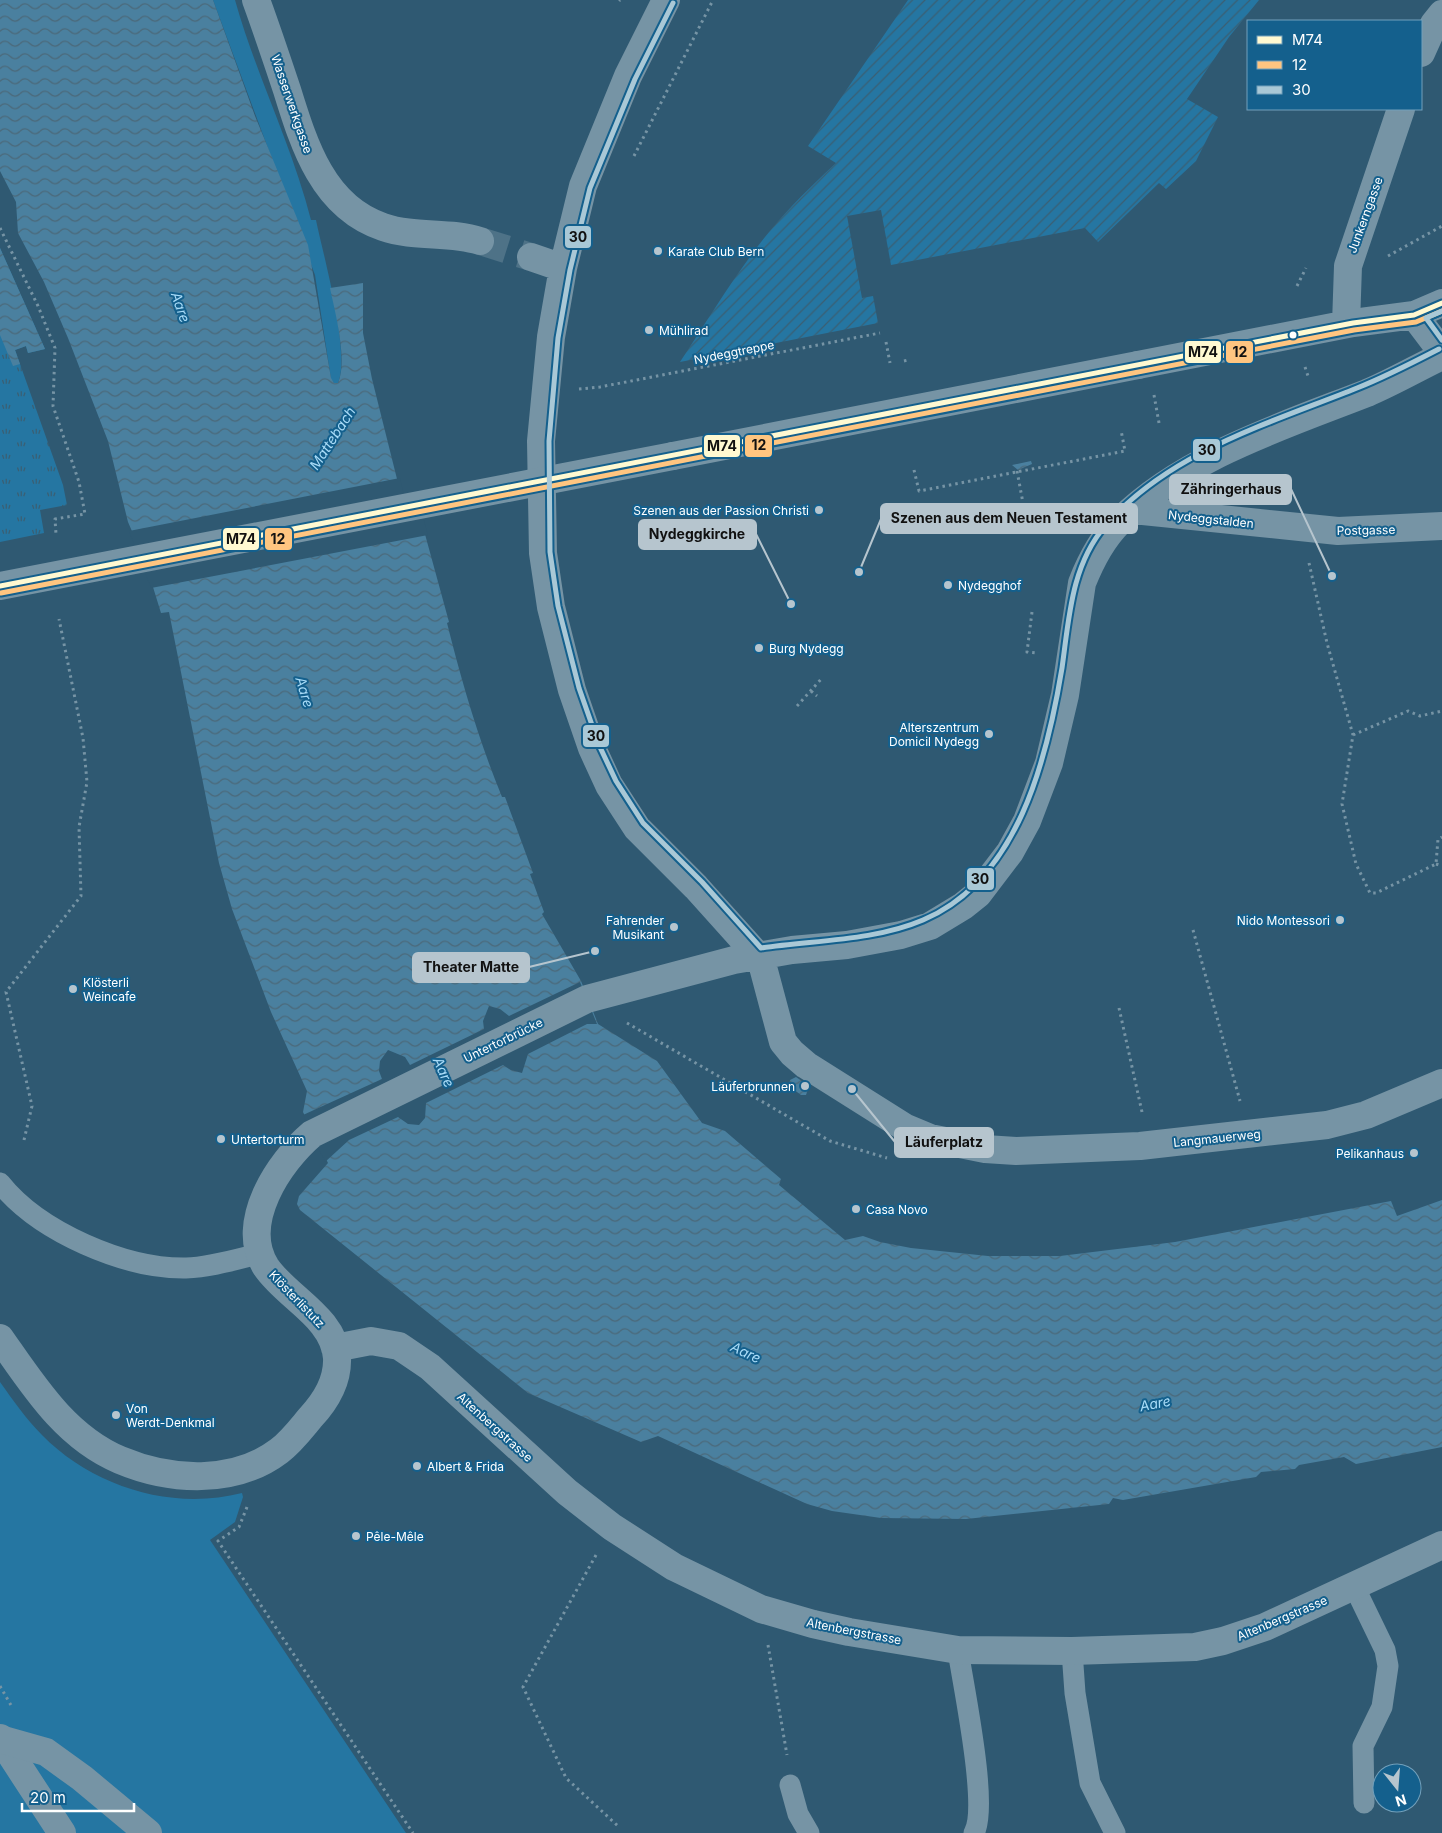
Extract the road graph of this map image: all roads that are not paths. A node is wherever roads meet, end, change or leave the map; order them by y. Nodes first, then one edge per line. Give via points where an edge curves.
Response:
1 (256, 0) edge
2 (666, 0) edge
3 (1442, 14) edge
4 (1422, 51) edge
5 (1401, 110) edge
6 (480, 241) tunnel mouth
7 (531, 256) tunnel mouth
8 (564, 268) junction
9 (1442, 303) edge
10 (1414, 315) junction
11 (1346, 324) junction
12 (1442, 352) edge
13 (1442, 356) edge
14 (1133, 510) junction
15 (1442, 526) edge
16 (1290, 528) joint
17 (0, 586) edge
18 (758, 956) junction
19 (1442, 1083) edge
20 (312, 1134) joint
21 (0, 1183) edge
22 (262, 1254) junction
23 (0, 1338) edge
24 (335, 1348) junction
25 (1442, 1545) edge
26 (1354, 1586) junction
27 (958, 1650) junction
28 (1072, 1651) junction
29 (0, 1739) edge
30 (790, 1785) road end
31 (1364, 1803) dead end
32 (62, 1833) edge
33 (148, 1833) edge
34 (809, 1833) edge
35 (974, 1833) edge
36 (1115, 1833) edge

1 - 6 street, Wasserwerkgasse via 302,139 321,176 343,204 362,218 401,233 453,235
2 - 8 street via 628,76 584,186
3 - 4 street
5 - 11 street, Junkerngasse via 1348,266
7 - 8 street
8 - 18 street via 556,303 541,458 541,525 546,579 563,657 592,748 609,785 629,817
9 - 10 street
10 - 11 street
10 - 12 street
11 - 17 street, bridge
13 - 14 street via 1369,392 1270,429 1181,475
14 - 16 street, Nydeggstalden
14 - 18 street via 1108,534 1089,566 1080,594 1065,695 1048,763 1027,821 1010,852 978,894 930,926 901,935
15 - 16 street, Postgasse via 1375,531
18 - 19 street, Langmauerweg via 783,1042 806,1065 906,1128 930,1138 985,1149 1016,1151 1149,1145 1250,1136 1346,1121
18 - 20 street, Untertorbrücke via 587,999
20 - 22 street, Klösterlistutz via 296,1150 263,1198 258,1224
21 - 22 lane via 20,1205 44,1223 111,1255 185,1268
22 - 24 street, Klösterlistutz via 266,1267 326,1329
23 - 24 street, Klösterlistutz via 46,1402 92,1444 127,1463 186,1476 237,1472 281,1450 326,1398 336,1371
24 - 27 street, Altenbergstrasse via 361,1342 382,1342 411,1353 567,1492 674,1567 761,1609 822,1626
25 - 26 street, Altenbergstrasse
26 - 28 street, Altenbergstrasse via 1265,1627 1223,1641 1195,1646
26 - 31 lane via 1385,1650 1388,1666 1382,1707 1363,1746
27 - 28 street, Altenbergstrasse
27 - 35 lane via 978,1784 979,1819
28 - 36 lane via 1075,1693 1090,1783
29 - 32 street
29 - 33 street via 46,1752
30 - 34 lane via 798,1814

